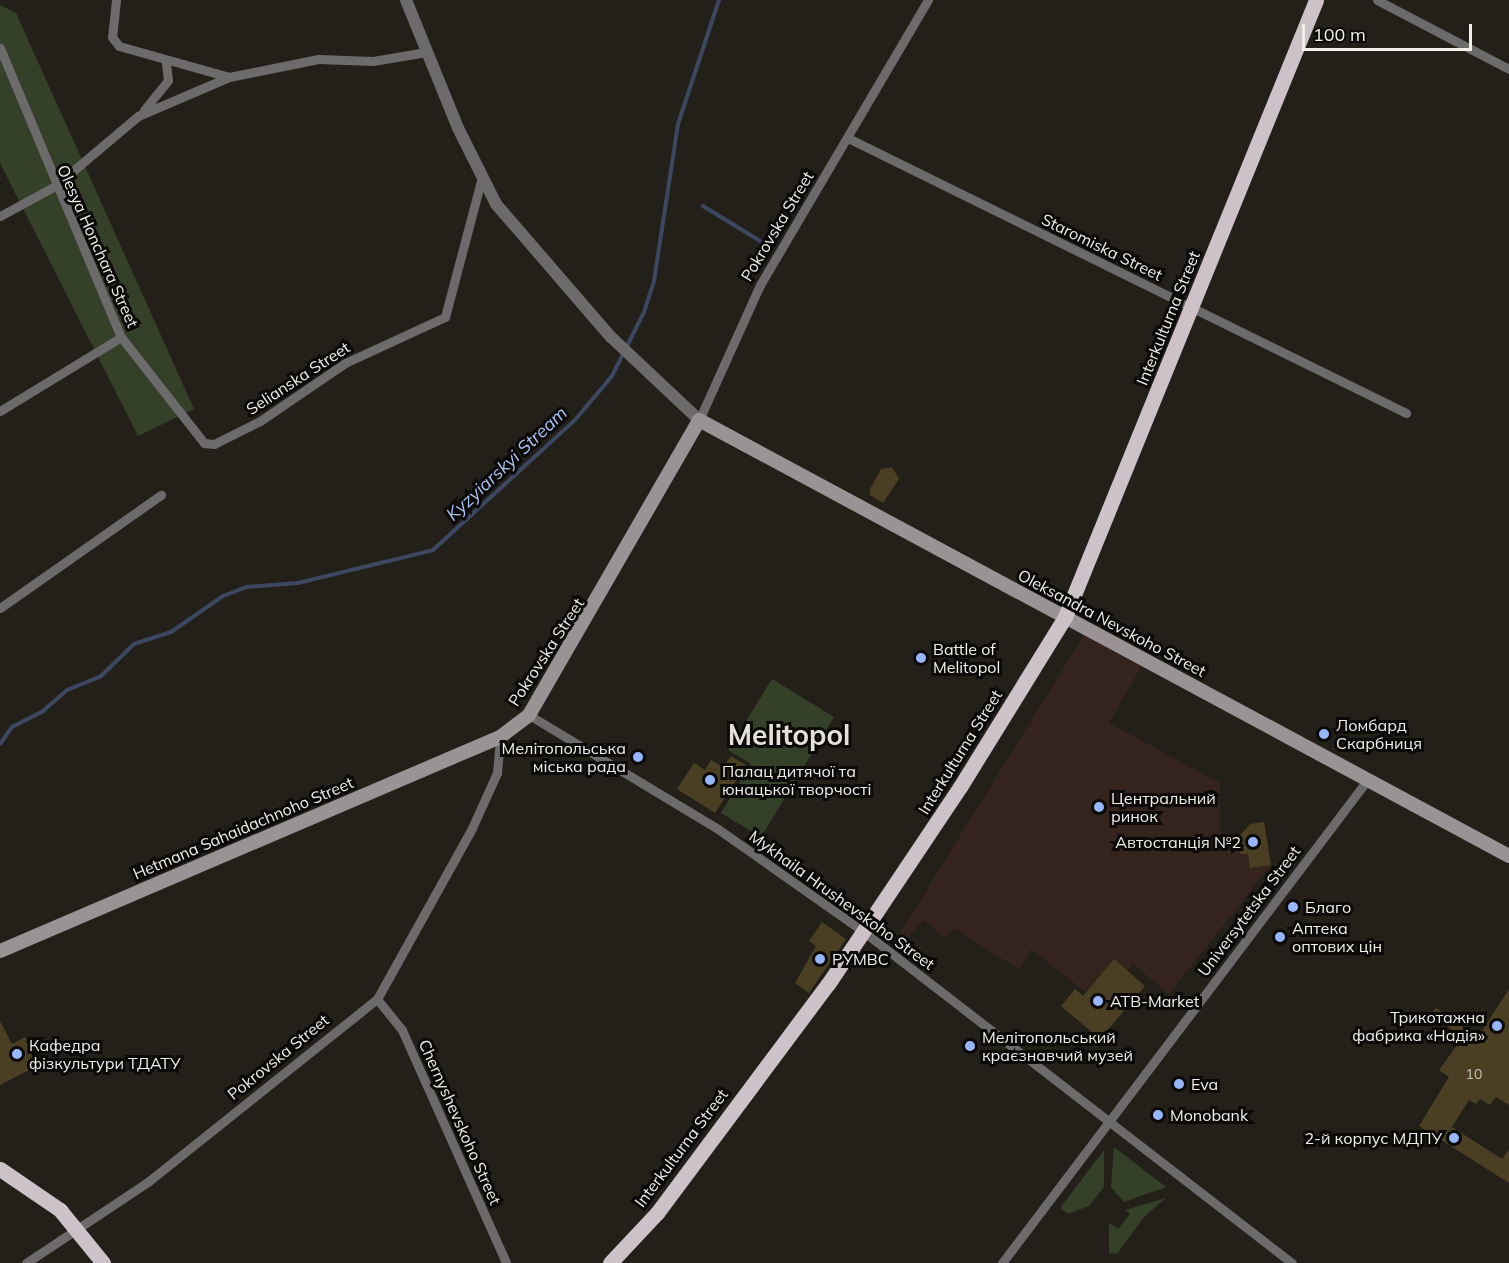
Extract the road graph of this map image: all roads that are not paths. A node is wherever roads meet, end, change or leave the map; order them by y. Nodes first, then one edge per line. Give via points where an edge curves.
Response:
1 (116, 0) edge
2 (406, 0) edge
3 (928, 0) edge
4 (1316, 0) edge
5 (1377, 0) edge
6 (0, 48) edge
7 (426, 52) junction
8 (166, 63) junction
9 (1509, 69) edge
10 (229, 77) junction
11 (138, 116) junction
12 (850, 139) junction
13 (482, 177) junction
14 (55, 186) junction
15 (0, 216) edge
16 (1192, 308) junction
17 (121, 337) junction
18 (0, 411) edge
19 (1406, 413) dead end
20 (699, 420) junction
21 (198, 440) joint
22 (161, 495) dead end
23 (0, 608) edge
24 (1065, 617) junction
25 (529, 716) junction
26 (500, 737) junction
27 (1368, 779) junction
28 (1509, 856) edge
29 (864, 932) junction
30 (0, 951) edge
31 (377, 999) junction
32 (1107, 1122) junction
33 (0, 1168) edge
34 (77, 1226) junction
35 (26, 1263) edge
36 (103, 1263) edge
37 (506, 1263) edge
38 (610, 1263) edge
39 (1002, 1263) edge
40 (1292, 1263) edge

1 - 8 street via 112,37 119,46
2 - 7 street
3 - 12 street, Pokrovska Street
4 - 16 highway, Interkulturna Street
5 - 9 street
6 - 14 street, Olesya Honchara Street
7 - 10 street via 373,61 318,60
7 - 13 street
8 - 10 street
8 - 11 street via 169,72 162,91
10 - 11 street
11 - 14 street
12 - 16 street, Staromiska Street
12 - 20 street, Pokrovska Street via 760,285
13 - 20 street via 520,236 611,337
13 - 21 street, Selianska Street via 445,317 345,363 260,421 214,444
14 - 15 street
14 - 17 street, Olesya Honchara Street
16 - 19 street, Staromiska Street
16 - 24 highway, Interkulturna Street
17 - 18 street
17 - 21 street, Olesya Honchara Street
20 - 24 main road, Oleksandra Nevskoho Street
20 - 25 main road, Pokrovska Street
22 - 23 street
24 - 27 main road, Oleksandra Nevskoho Street
24 - 29 highway, Interkulturna Street
25 - 26 main road, Pokrovska Street
25 - 29 street, Mykhaila Hrushevskoho Street via 718,829
26 - 30 main road, Hetmana Sahaidachnoho Street
26 - 31 street, Pokrovska Street via 497,773 468,838
27 - 28 main road, Oleksandra Nevskoho Street
27 - 32 street, Universytetska Street
29 - 32 street, Mykhaila Hrushevskoho Street
29 - 38 highway, Interkulturna Street via 657,1213
31 - 34 street, Pokrovska Street via 149,1181
31 - 37 street, Chernyshevskoho Street via 402,1030
32 - 39 street, Universytetska Street
32 - 40 street, Mykhaila Hrushevskoho Street
33 - 34 highway
34 - 35 street, Pokrovska Street
34 - 36 highway

